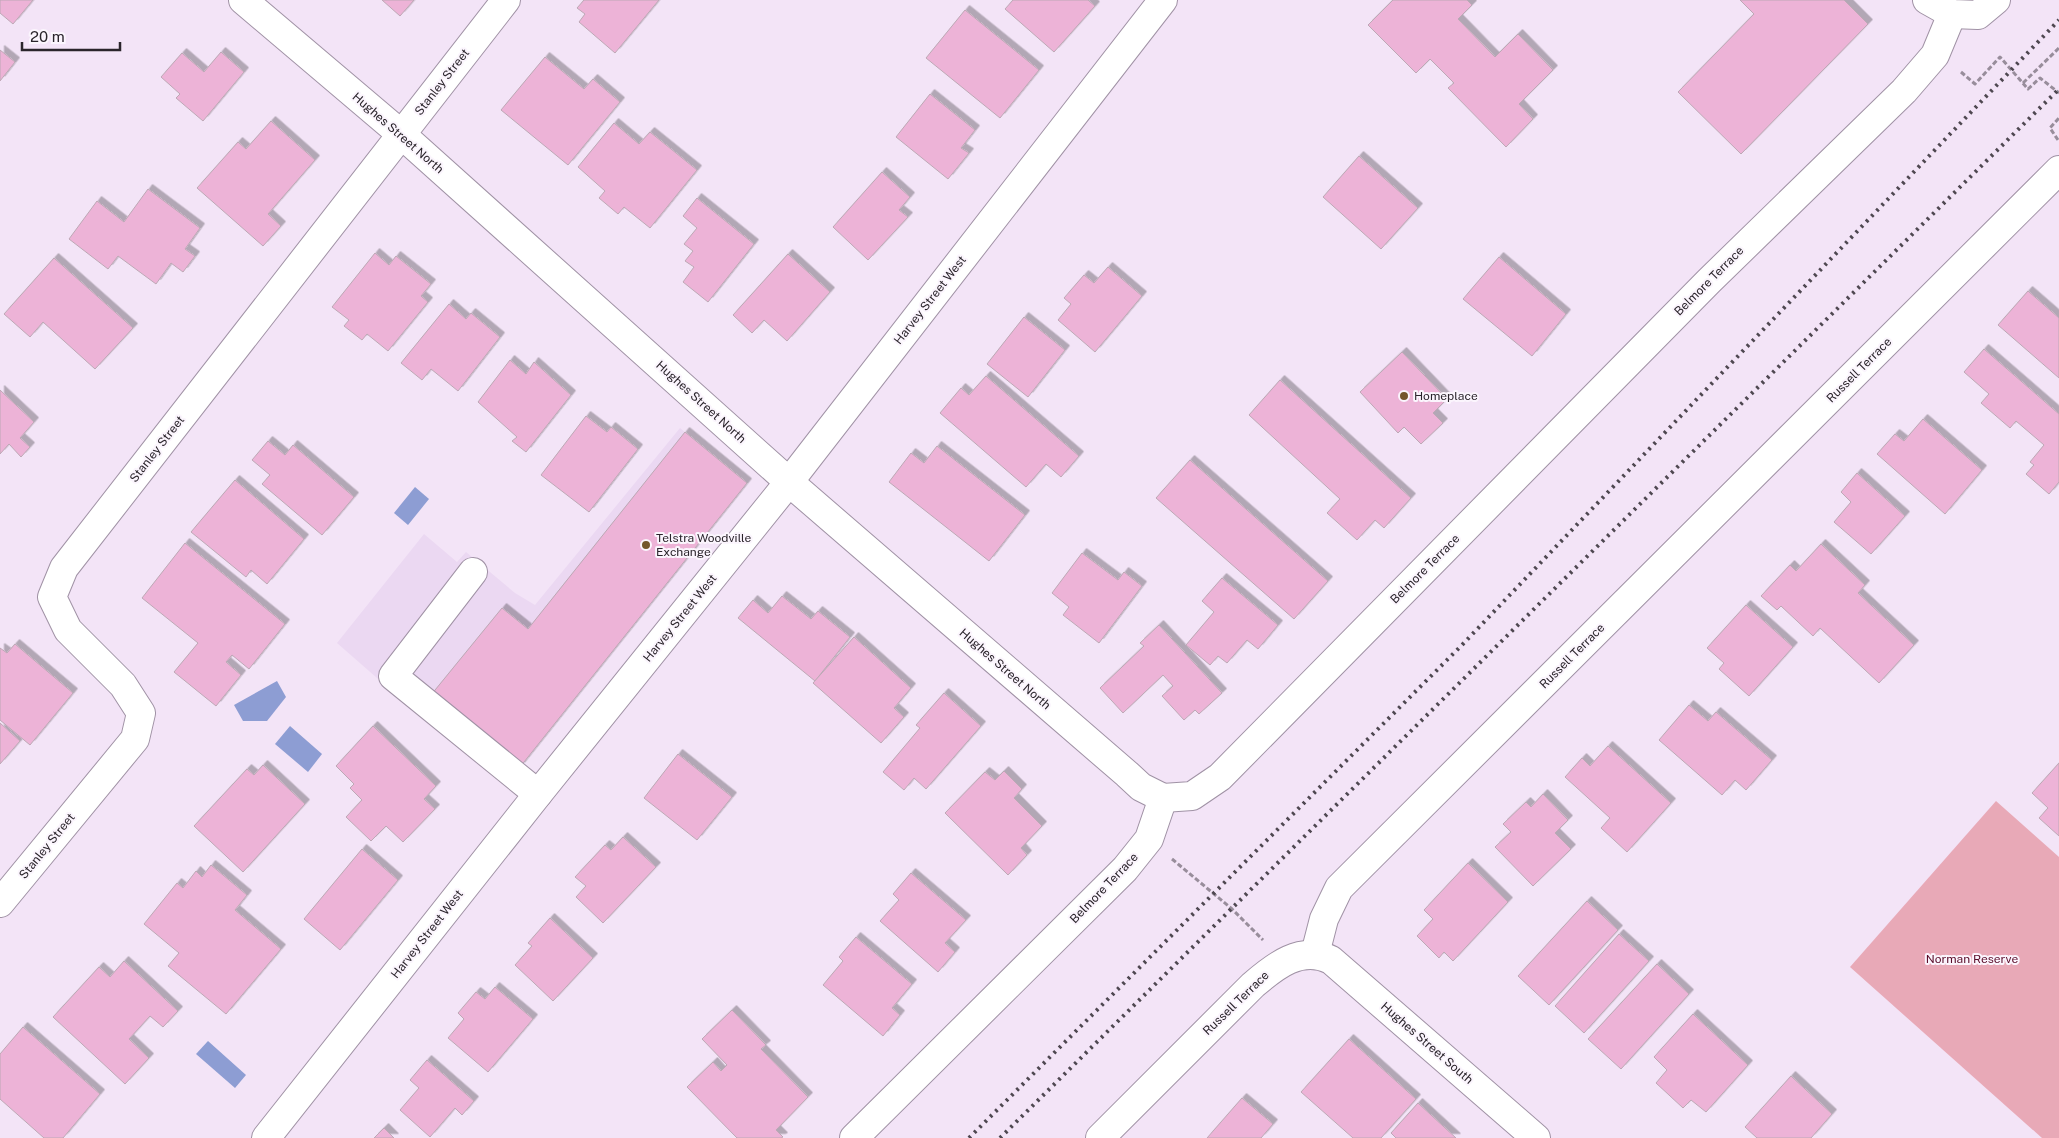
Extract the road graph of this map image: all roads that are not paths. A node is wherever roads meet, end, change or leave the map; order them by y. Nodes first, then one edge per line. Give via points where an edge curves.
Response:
1 (243, 0) edge
2 (506, 0) edge
3 (1163, 0) edge
4 (1927, 0) edge
5 (1996, 0) edge
6 (1952, 14) junction
7 (401, 134) junction
8 (2059, 170) edge
9 (789, 482) junction
10 (473, 572) dead end
11 (538, 794) junction
12 (1163, 798) junction
13 (0, 903) edge
14 (1315, 954) junction
15 (1532, 1137) edge
16 (266, 1138) edge
17 (854, 1138) edge
18 (1100, 1138) edge

1 - 7 street, Hughes Street North
2 - 7 street, Stanley Street
3 - 9 street, Harvey Street West
4 - 6 street
5 - 6 street via 1978,15
6 - 12 street, Belmore Terrace via 1937,51 1904,90 1702,288 1220,777 1192,796
7 - 9 street, Hughes Street North
7 - 13 street, Stanley Street via 64,568 52,597 68,630 123,685 141,713 134,739
8 - 14 street, Russell Terrace via 1339,888 1324,919
9 - 11 street, Harvey Street West
9 - 12 street, Hughes Street North via 1141,787
10 - 11 street via 393,676
11 - 16 street, Harvey Street West
12 - 17 street, Belmore Terrace via 1149,839 1125,869
14 - 15 street, Hughes Street South via 1331,960
14 - 18 street, Russell Terrace via 1289,958 1273,967

